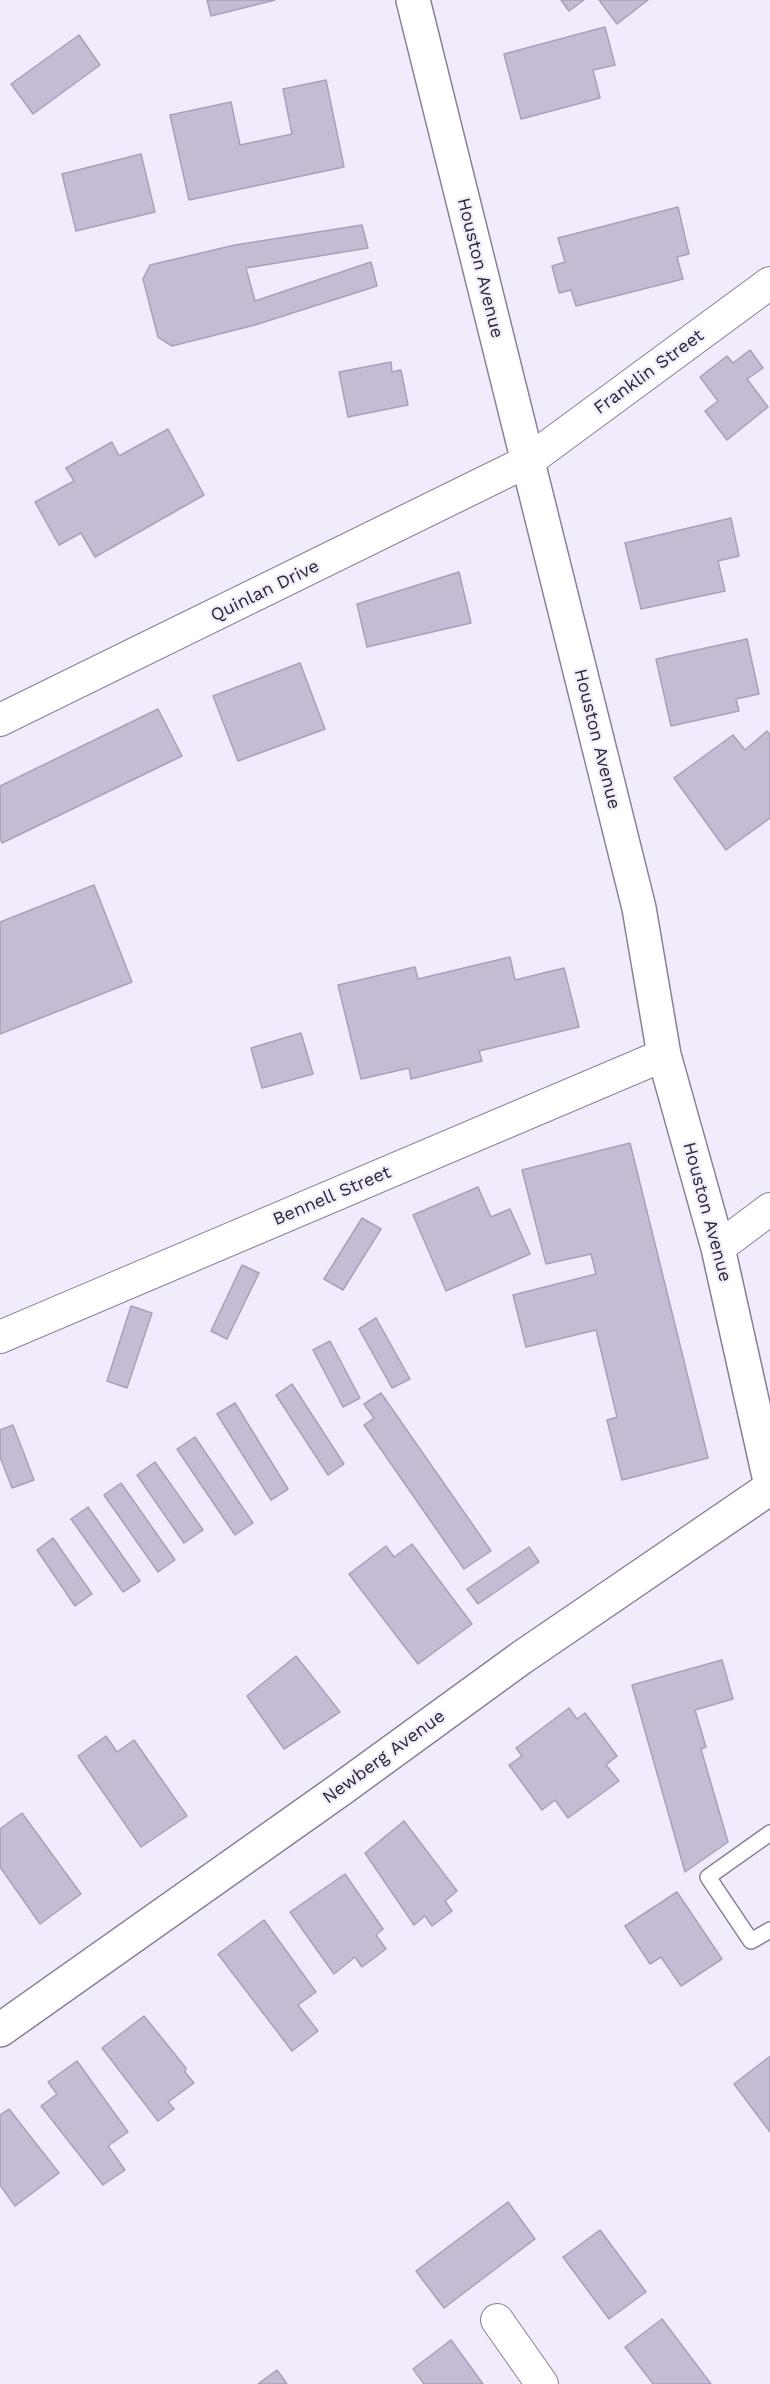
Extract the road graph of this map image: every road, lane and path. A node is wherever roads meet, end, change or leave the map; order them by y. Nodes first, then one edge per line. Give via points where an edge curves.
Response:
1 (413, 0) edge
2 (770, 283) edge
3 (528, 461) junction
4 (0, 720) edge
5 (664, 1055) junction
6 (770, 1209) edge
7 (718, 1248) junction
8 (0, 1337) edge
9 (770, 1481) edge
10 (770, 1488) edge
11 (770, 1833) edge
12 (770, 1930) edge
13 (0, 2030) edge
14 (497, 2320) dead end
15 (542, 2384) edge

1 - 3 street, Houston Avenue
2 - 3 street, Franklin Street
3 - 4 street, Quinlan Drive
3 - 5 street, Houston Avenue via 639,908
5 - 7 street, Houston Avenue
5 - 8 street, Bennell Street
6 - 7 street
7 - 9 street, Houston Avenue
10 - 13 street, Newberg Avenue via 521,1658
11 - 12 lane via 708,1876 751,1941
14 - 15 street

